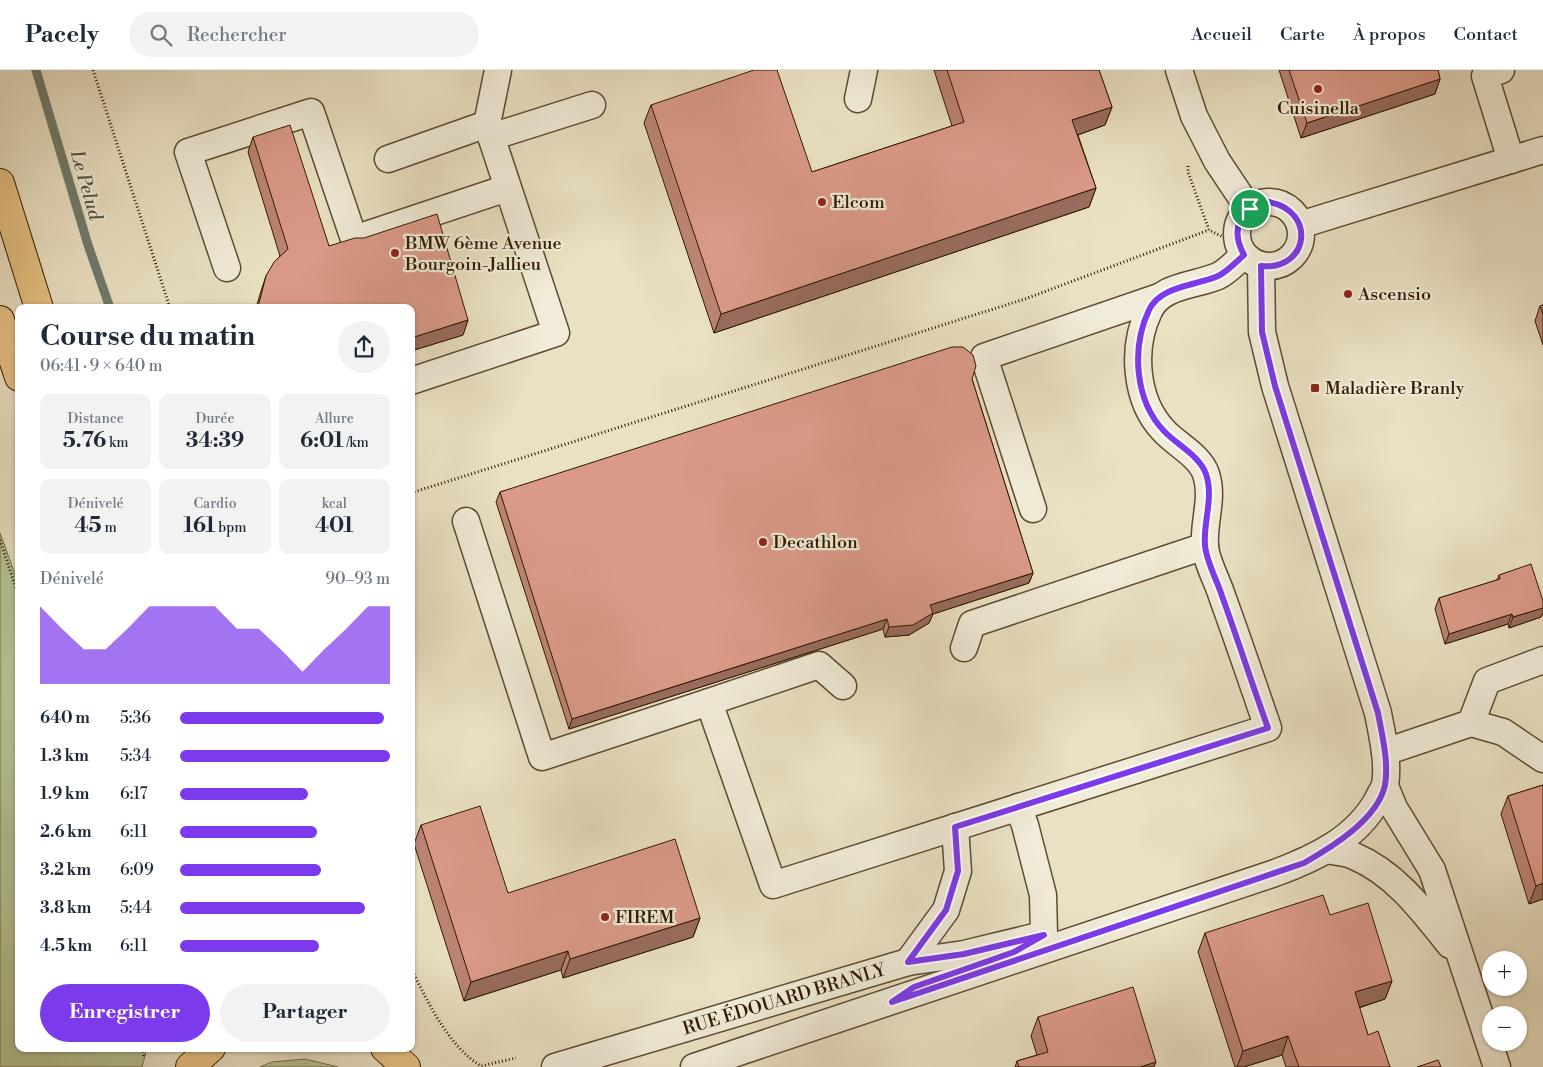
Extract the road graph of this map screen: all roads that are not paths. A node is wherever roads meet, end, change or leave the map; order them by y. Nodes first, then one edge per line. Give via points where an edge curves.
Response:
1 (498, 70) edge
2 (864, 70) edge
3 (1179, 70) edge
4 (1502, 70) edge
5 (858, 99) dead end
6 (592, 105) dead end
7 (489, 131) junction
8 (1543, 150) edge
9 (388, 159) dead end
10 (1511, 160) junction
11 (0, 183) edge
12 (507, 188) junction
13 (1250, 209) junction
14 (1300, 225) junction
15 (1253, 260) junction
16 (227, 268) dead end
17 (1159, 297) junction
18 (38, 304) edge
19 (0, 320) edge
20 (15, 364) edge
21 (415, 380) edge
22 (1033, 508) dead end
23 (466, 521) dead end
24 (1205, 546) junction
25 (964, 648) dead end
26 (1543, 660) edge
27 (843, 686) dead end
28 (709, 702) junction
29 (1471, 723) junction
30 (1385, 752) junction
31 (1543, 759) edge
32 (1385, 786) junction
33 (1018, 807) junction
34 (955, 827) junction
35 (1327, 850) junction
36 (1276, 873) junction
37 (1044, 935) junction
38 (908, 962) junction
39 (1463, 962) junction
40 (892, 1002) junction
41 (207, 1052) edge
42 (389, 1052) edge
43 (190, 1067) edge
44 (406, 1067) edge
45 (555, 1067) edge
46 (694, 1067) edge
47 (1497, 1067) edge

1 - 7 street
2 - 5 street
3 - 13 street via 1194,116 1217,161
4 - 10 street via 1485,76
6 - 7 street
7 - 9 street
7 - 12 street
8 - 10 street
10 - 14 street
11 - 18 main road
12 - 16 street via 354,239 311,112 188,152
12 - 21 street via 556,333
13 - 14 street via 1269,202 1279,204 1288,208
13 - 15 street via 1238,226 1237,236
14 - 15 street via 1300,244 1289,260 1280,265
15 - 17 street
15 - 30 street, RUE ÉDOUARD BRANLY via 1262,332 1275,386 1378,713
17 - 22 street via 984,358
17 - 24 street via 1149,309 1142,328 1139,355 1142,394 1163,431 1197,460 1206,474 1210,507
19 - 20 main road
23 - 28 street via 542,757
24 - 25 street via 972,624
24 - 33 street via 1268,728
26 - 29 street via 1487,682
27 - 28 street via 820,665
28 - 34 street via 773,886
29 - 30 street
29 - 31 street via 1503,732
30 - 32 street, RUE ÉDOUARD BRANLY
32 - 35 street, RUE ÉDOUARD BRANLY via 1371,811 1351,833
32 - 39 street via 1394,808 1432,870
33 - 34 street
33 - 37 street via 1043,895
34 - 38 street via 958,871 946,910
35 - 36 street, RUE ÉDOUARD BRANLY
35 - 39 street via 1353,855 1406,892
36 - 37 street, RUE ÉDOUARD BRANLY
36 - 40 street, RUE ÉDOUARD BRANLY
37 - 38 street, RUE ÉDOUARD BRANLY via 964,954
37 - 40 street via 1014,952 914,987
38 - 45 street, RUE ÉDOUARD BRANLY
39 - 47 street
40 - 46 street, RUE ÉDOUARD BRANLY
41 - 43 main road
42 - 44 main road

